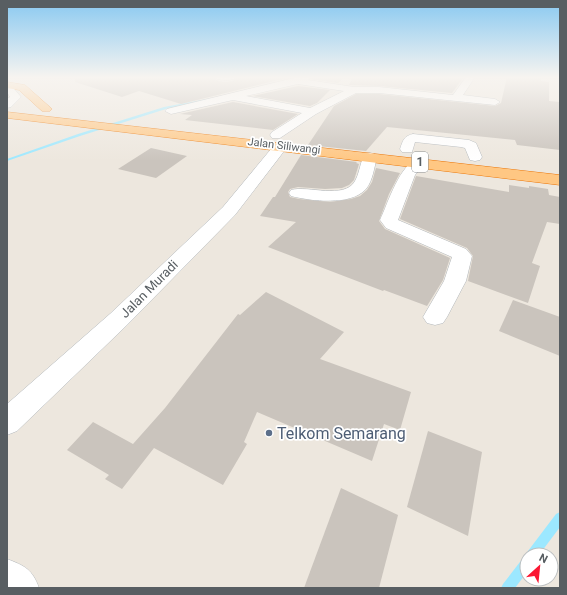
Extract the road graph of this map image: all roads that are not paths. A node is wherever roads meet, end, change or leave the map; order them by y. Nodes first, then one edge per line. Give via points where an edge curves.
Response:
1 (41, 105) edge
2 (197, 105) edge
3 (270, 105) edge
4 (326, 105) edge
5 (7, 107) edge
6 (46, 109) junction
7 (171, 111) dead end
8 (312, 112) junction
9 (278, 140) junction
10 (413, 156) junction
11 (370, 157) junction
12 (491, 158) dead end
13 (560, 180) edge
14 (297, 193) dead end
15 (435, 317) dead end
16 (7, 422) edge
17 (7, 578) edge
18 (20, 588) edge

1 - 6 highway
2 - 7 street
3 - 8 street
4 - 8 street, Jalan Muradi
5 - 6 highway, Jalan Siliwangi / 1
5 - 9 highway, Jalan Siliwangi / 1 via 90,124 137,130
6 - 9 highway, Jalan Siliwangi / 1 via 152,121
8 - 9 street, Jalan Muradi
9 - 10 highway, Jalan Siliwangi / 1
9 - 11 highway, Jalan Siliwangi / 1
9 - 16 street, Jalan Muradi via 229,211 119,319
10 - 11 highway, Jalan Siliwangi / 1
10 - 12 highway, Jalan Siliwangi / 1
10 - 13 highway, Jalan Siliwangi / 1
10 - 15 street via 389,220 392,224 462,256 455,281
11 - 14 street via 361,186 353,194 341,196
17 - 18 street

